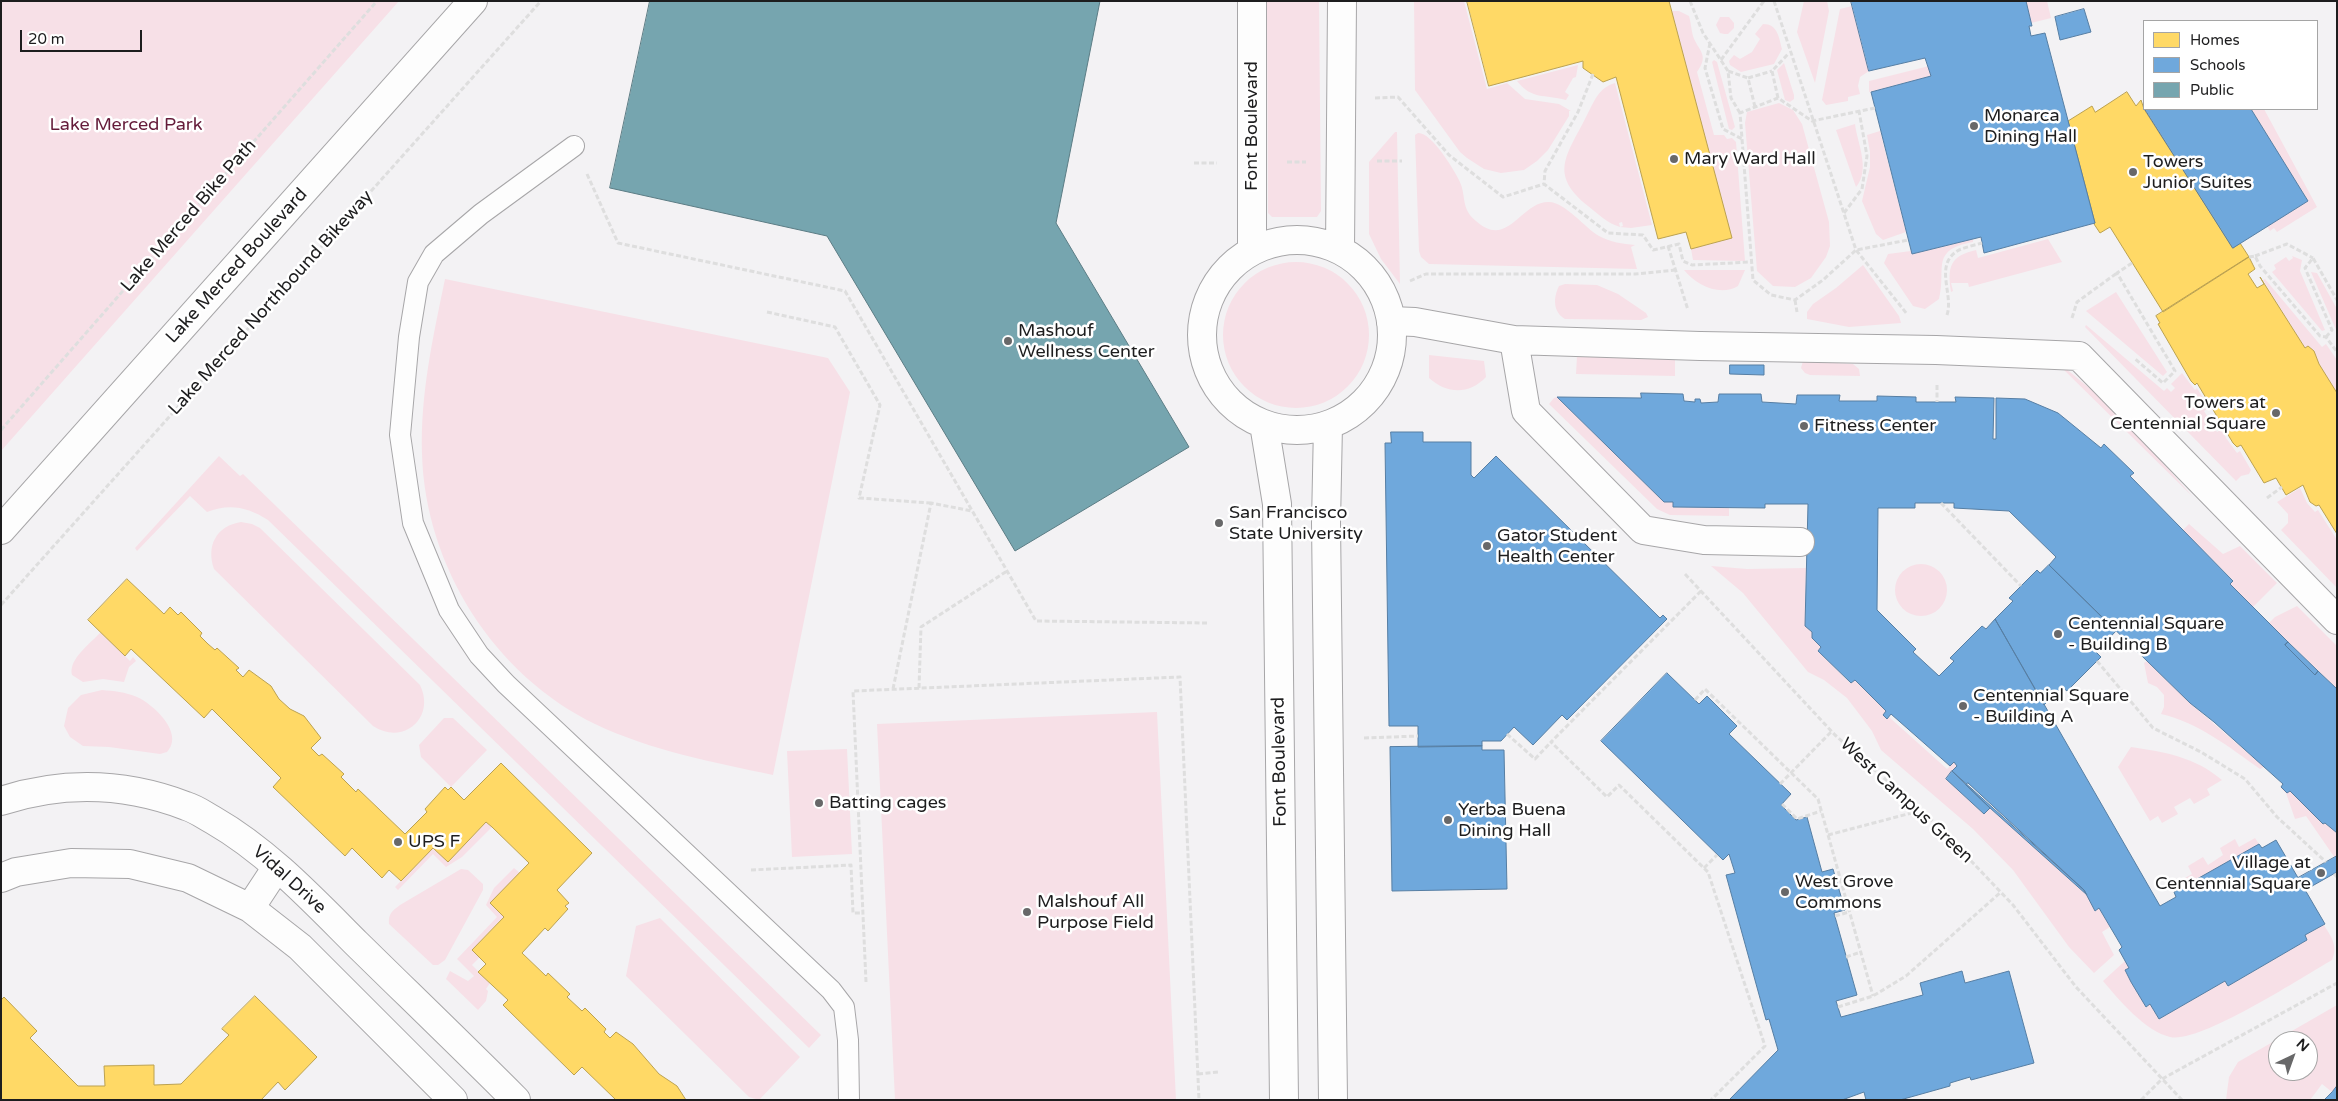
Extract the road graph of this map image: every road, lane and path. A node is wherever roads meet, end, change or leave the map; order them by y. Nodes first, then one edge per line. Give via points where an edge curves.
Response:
1 (377, 1) edge
2 (473, 1) edge
3 (541, 1) edge
4 (1252, 1) edge
5 (1342, 1) edge
6 (1690, 1) edge
7 (1764, 1) edge
8 (1774, 1) edge
9 (1710, 43) junction
10 (1789, 53) junction
11 (1721, 60) junction
12 (1728, 71) junction
13 (1772, 71) junction
14 (1593, 74) dead end
15 (1748, 78) junction
16 (1778, 98) junction
17 (1342, 99) junction
18 (1755, 107) junction
19 (1875, 108) dead end
20 (1859, 111) junction
21 (1740, 113) junction
22 (1812, 122) junction
23 (1742, 139) junction
24 (574, 146) joint
25 (1375, 160) dead end
26 (1402, 161) dead end
27 (1280, 162) dead end
28 (1308, 162) dead end
29 (1194, 163) dead end
30 (1223, 163) dead end
31 (1544, 184) junction
32 (1843, 213) junction
33 (1908, 240) dead end
34 (1982, 243) dead end
35 (1668, 246) junction
36 (1340, 250) junction
37 (1856, 250) junction
38 (1252, 251) junction
39 (2254, 256) junction
40 (2248, 257) dead end
41 (2313, 258) junction
42 (1750, 262) junction
43 (2132, 263) dead end
44 (2117, 273) junction
45 (1410, 281) dead end
46 (2337, 300) edge
47 (767, 312) dead end
48 (2072, 318) junction
49 (2080, 319) dead end
50 (1391, 321) junction
51 (2326, 337) junction
52 (1514, 340) junction
53 (1936, 350) junction
54 (2337, 352) edge
55 (2042, 354) junction
56 (2133, 357) dead end
57 (1264, 424) junction
58 (1328, 425) junction
59 (1, 430) edge
60 (931, 503) junction
61 (1941, 503) dead end
62 (972, 511) junction
63 (1, 530) edge
64 (1800, 542) dead end
65 (1682, 570) dead end
66 (1007, 571) junction
67 (2021, 586) dead end
68 (1701, 590) junction
69 (1, 605) edge
70 (2337, 620) edge
71 (1209, 623) dead end
72 (2098, 660) dead end
73 (919, 688) junction
74 (893, 689) junction
75 (1694, 700) dead end
76 (1832, 731) junction
77 (1508, 734) dead end
78 (1418, 736) dead end
79 (1357, 738) dead end
80 (1551, 742) junction
81 (1791, 773) junction
82 (1780, 784) dead end
83 (1, 801) edge
84 (1782, 804) dead end
85 (1920, 810) junction
86 (1821, 812) junction
87 (1828, 835) junction
88 (1717, 855) dead end
89 (2326, 862) dead end
90 (278, 867) junction
91 (1704, 868) junction
92 (705, 872) junction
93 (1, 878) edge
94 (2001, 892) junction
95 (250, 908) junction
96 (1850, 912) junction
97 (863, 913) junction
98 (1835, 916) dead end
99 (1861, 952) junction
100 (1846, 957) dead end
101 (2337, 983) edge
102 (867, 992) dead end
103 (1873, 996) junction
104 (1838, 1007) dead end
105 (1218, 1072) dead end
106 (1198, 1074) junction
107 (2162, 1079) junction
108 (453, 1100) edge
109 (516, 1100) edge
110 (849, 1100) edge
111 (1199, 1100) edge
112 (1284, 1100) edge
113 (1333, 1100) edge
114 (1711, 1100) edge
115 (2141, 1100) edge
116 (2182, 1100) edge

1 - 59 path, Lake Merced Bike Path
2 - 63 street, Lake Merced Boulevard
3 - 69 path, Lake Merced Northbound Bikeway
4 - 38 street, Font Boulevard
5 - 17 street
6 - 9 path
7 - 11 path
8 - 10 path
9 - 11 path
9 - 23 path via 1705,68 1723,129
10 - 13 path
10 - 22 path
11 - 12 path
12 - 15 path
12 - 21 path via 1731,98
13 - 15 path
13 - 16 path
14 - 31 path via 1578,112 1545,171
15 - 18 path
16 - 18 path
16 - 22 path
17 - 31 path via 1398,97 1449,155 1503,198
17 - 36 street
18 - 21 path
19 - 20 path
20 - 22 path
20 - 32 path via 1866,164 1862,189
21 - 23 path
22 - 32 path
23 - 42 path
24 - 62 path via 618,243 845,291
24 - 92 lane via 481,214 434,254 418,282 409,337 400,435 413,523 449,610 479,655
25 - 26 path
27 - 28 path
29 - 30 path
31 - 35 path via 1608,233 1643,235 1653,250
32 - 37 path
33 - 37 path
34 - 53 path via 1959,250 1948,261 1944,279 1950,306
35 - 42 path via 1679,244 1683,261 1692,265
35 - 45 path via 1675,270 1634,274 1426,274
36 - 38 street via 1318,242 1296,240 1273,243
36 - 50 street via 1369,272 1379,287
37 - 42 path via 1795,300 1771,295 1753,280
37 - 53 path
38 - 57 street via 1232,265 1216,284 1206,306 1201,329 1203,354 1211,377 1224,397 1242,414
39 - 40 path
39 - 41 path via 2287,244
39 - 51 path via 2320,336
41 - 46 path
41 - 51 path via 2305,268 2332,330
43 - 44 path
44 - 48 path via 2077,302
44 - 56 path via 2175,371 2163,382
47 - 60 path via 835,327 880,405 859,498
48 - 49 path
48 - 55 path
50 - 52 street via 1415,322
50 - 58 street via 1390,353 1379,384 1357,410
51 - 54 path
52 - 53 street
52 - 64 street via 1526,411 1643,530 1704,540
53 - 55 street
55 - 70 street via 2079,356
57 - 58 street via 1292,430
57 - 112 street, Font Boulevard via 1277,504
58 - 113 street via 1326,523
60 - 62 path
60 - 74 path
61 - 67 path
62 - 66 path
65 - 68 path, West Campus Green
66 - 71 path via 1036,621
66 - 73 path via 921,627
68 - 76 path, West Campus Green
68 - 80 path
72 - 89 path via 2153,728 2245,779 2277,817
73 - 74 path
73 - 106 path via 1180,677
74 - 97 path via 853,691
75 - 81 path via 1705,689
76 - 81 path
76 - 85 path, West Campus Green
77 - 80 path via 1535,759
78 - 79 path
80 - 91 path via 1607,797 1619,785
81 - 82 path
81 - 86 path via 1818,799
83 - 90 street, Vidal Drive via 30,792 84,786 136,790 188,806 235,833
84 - 86 path via 1797,819
85 - 87 path
85 - 94 path, West Campus Green
86 - 87 path
87 - 96 path
88 - 91 path
90 - 95 street
90 - 109 street, Vidal Drive
91 - 114 path via 1708,872 1764,1046
92 - 97 path via 851,865 853,913
92 - 110 lane via 831,990 844,1007
93 - 95 street via 16,872 71,863 130,864 188,878
94 - 103 path via 1906,976
94 - 107 path, West Campus Green via 2076,987
95 - 108 street via 300,947
96 - 98 path
96 - 99 path
97 - 102 path
99 - 100 path
99 - 103 path
101 - 107 path
103 - 104 path
105 - 106 path
106 - 111 path
107 - 115 path
107 - 116 path, West Campus Green

